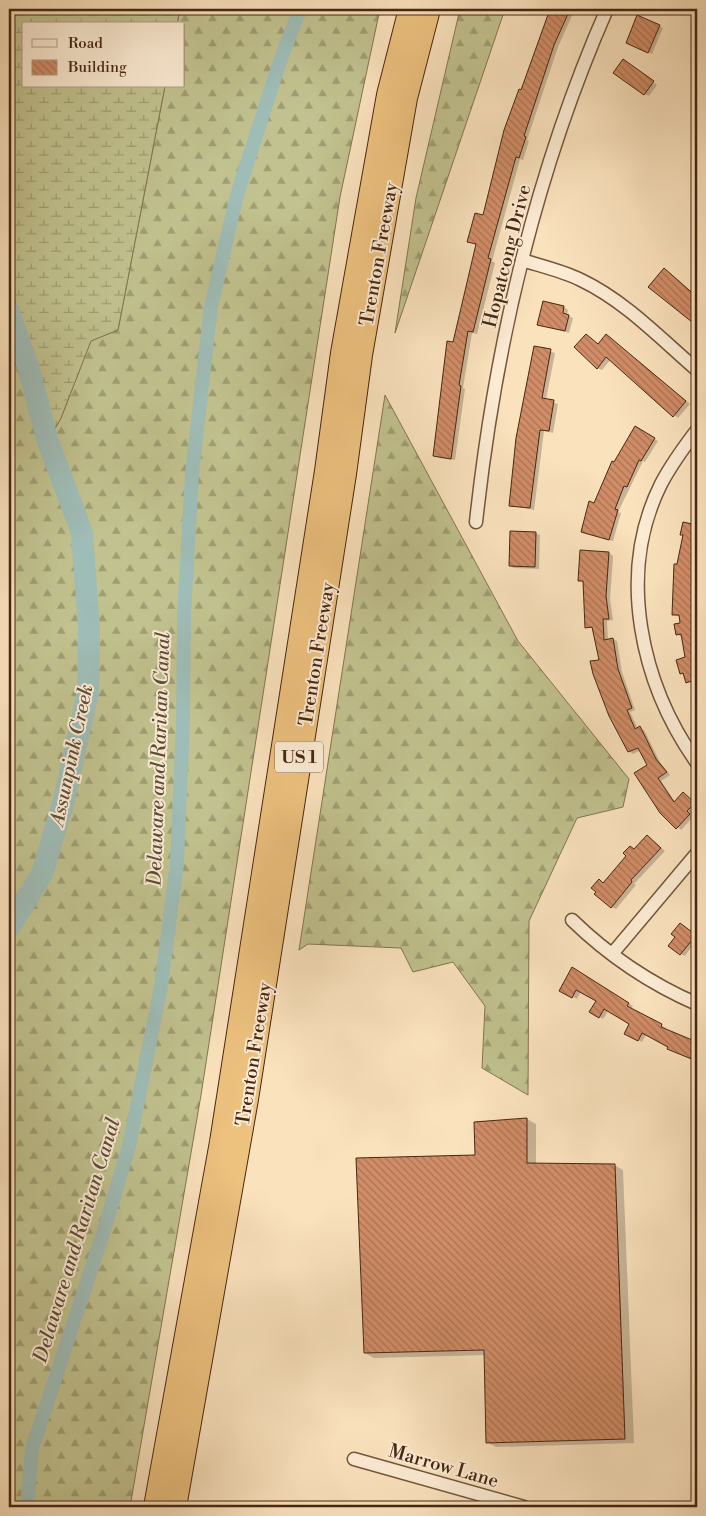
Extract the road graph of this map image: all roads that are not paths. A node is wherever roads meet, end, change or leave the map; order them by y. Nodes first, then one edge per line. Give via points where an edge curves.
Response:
1 (411, 9) edge
2 (428, 9) edge
3 (607, 9) edge
4 (522, 260) junction
5 (697, 370) edge
6 (697, 430) edge
7 (476, 522) dead end
8 (697, 763) edge
9 (697, 853) edge
10 (572, 920) dead end
11 (612, 954) junction
12 (697, 1004) edge
13 (354, 1459) dead end
14 (156, 1507) edge
15 (174, 1507) edge
16 (524, 1507) edge

1 - 14 highway, Trenton Freeway / US 1 via 389,95 343,352 328,472 222,1142
2 - 15 highway, Trenton Freeway / US 1 via 406,98 360,355 246,1099
3 - 4 street, Hopatcong Drive via 547,170
4 - 5 street via 580,279 601,291
4 - 7 street, Hopatcong Drive via 499,358
6 - 8 street via 674,461 650,510 639,561 638,589 644,643 654,680 672,723
9 - 11 street
10 - 11 street
11 - 12 street
13 - 16 street, Marrow Lane

